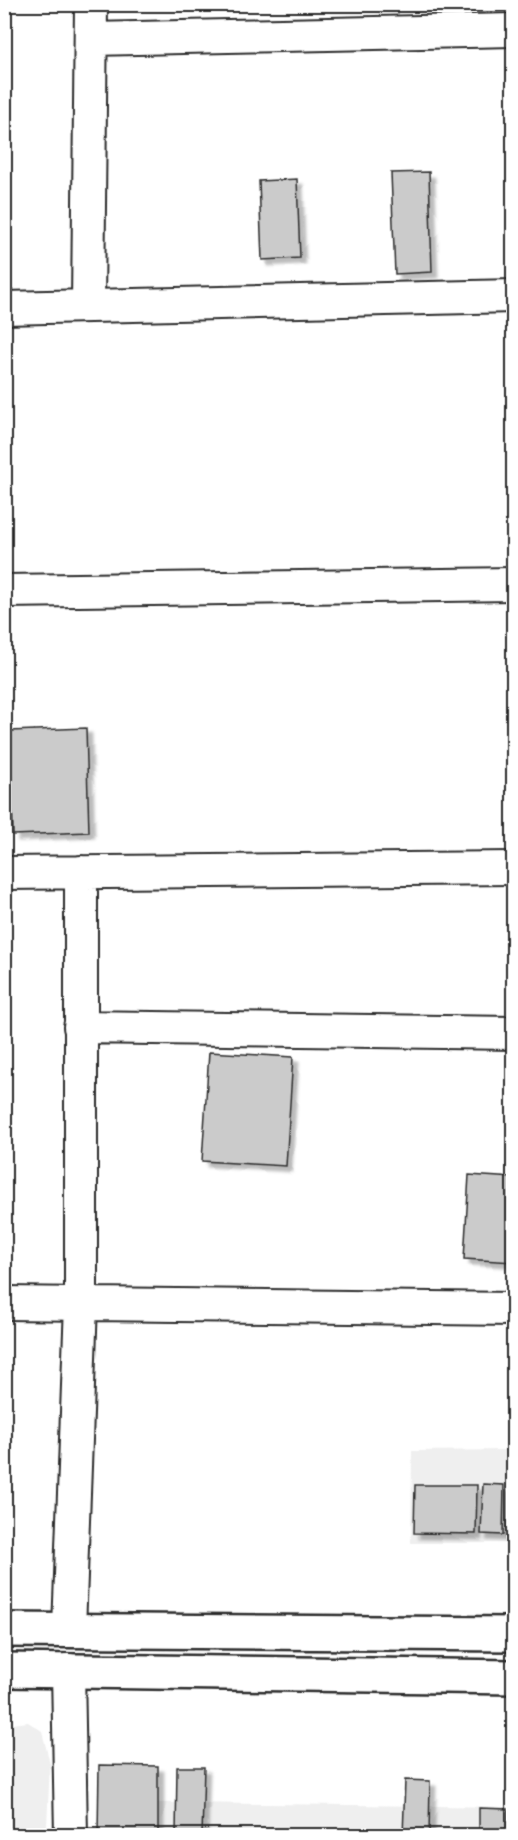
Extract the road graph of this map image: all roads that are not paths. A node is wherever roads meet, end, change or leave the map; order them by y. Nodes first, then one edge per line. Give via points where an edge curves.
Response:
1 (91, 4) edge
2 (513, 30) edge
3 (91, 39) junction
4 (513, 297) edge
5 (88, 306) junction
6 (4, 308) edge
7 (513, 584) edge
8 (4, 591) edge
9 (513, 868) edge
10 (81, 872) junction
11 (4, 873) edge
12 (80, 1027) junction
13 (513, 1033) edge
14 (4, 1303) edge
15 (81, 1304) junction
16 (513, 1309) edge
17 (69, 1629) junction
18 (4, 1630) edge
19 (513, 1634) edge
20 (4, 1670) edge
21 (68, 1670) junction
22 (513, 1677) edge
23 (70, 1836) edge

1 - 3 street
2 - 3 street
3 - 5 street
4 - 5 street
5 - 6 street
7 - 8 street
9 - 10 street
10 - 11 street
10 - 12 street
12 - 13 street
12 - 15 street
14 - 15 street
15 - 16 street
15 - 17 street
17 - 18 street
17 - 19 street
20 - 21 street
21 - 22 street
21 - 23 street

